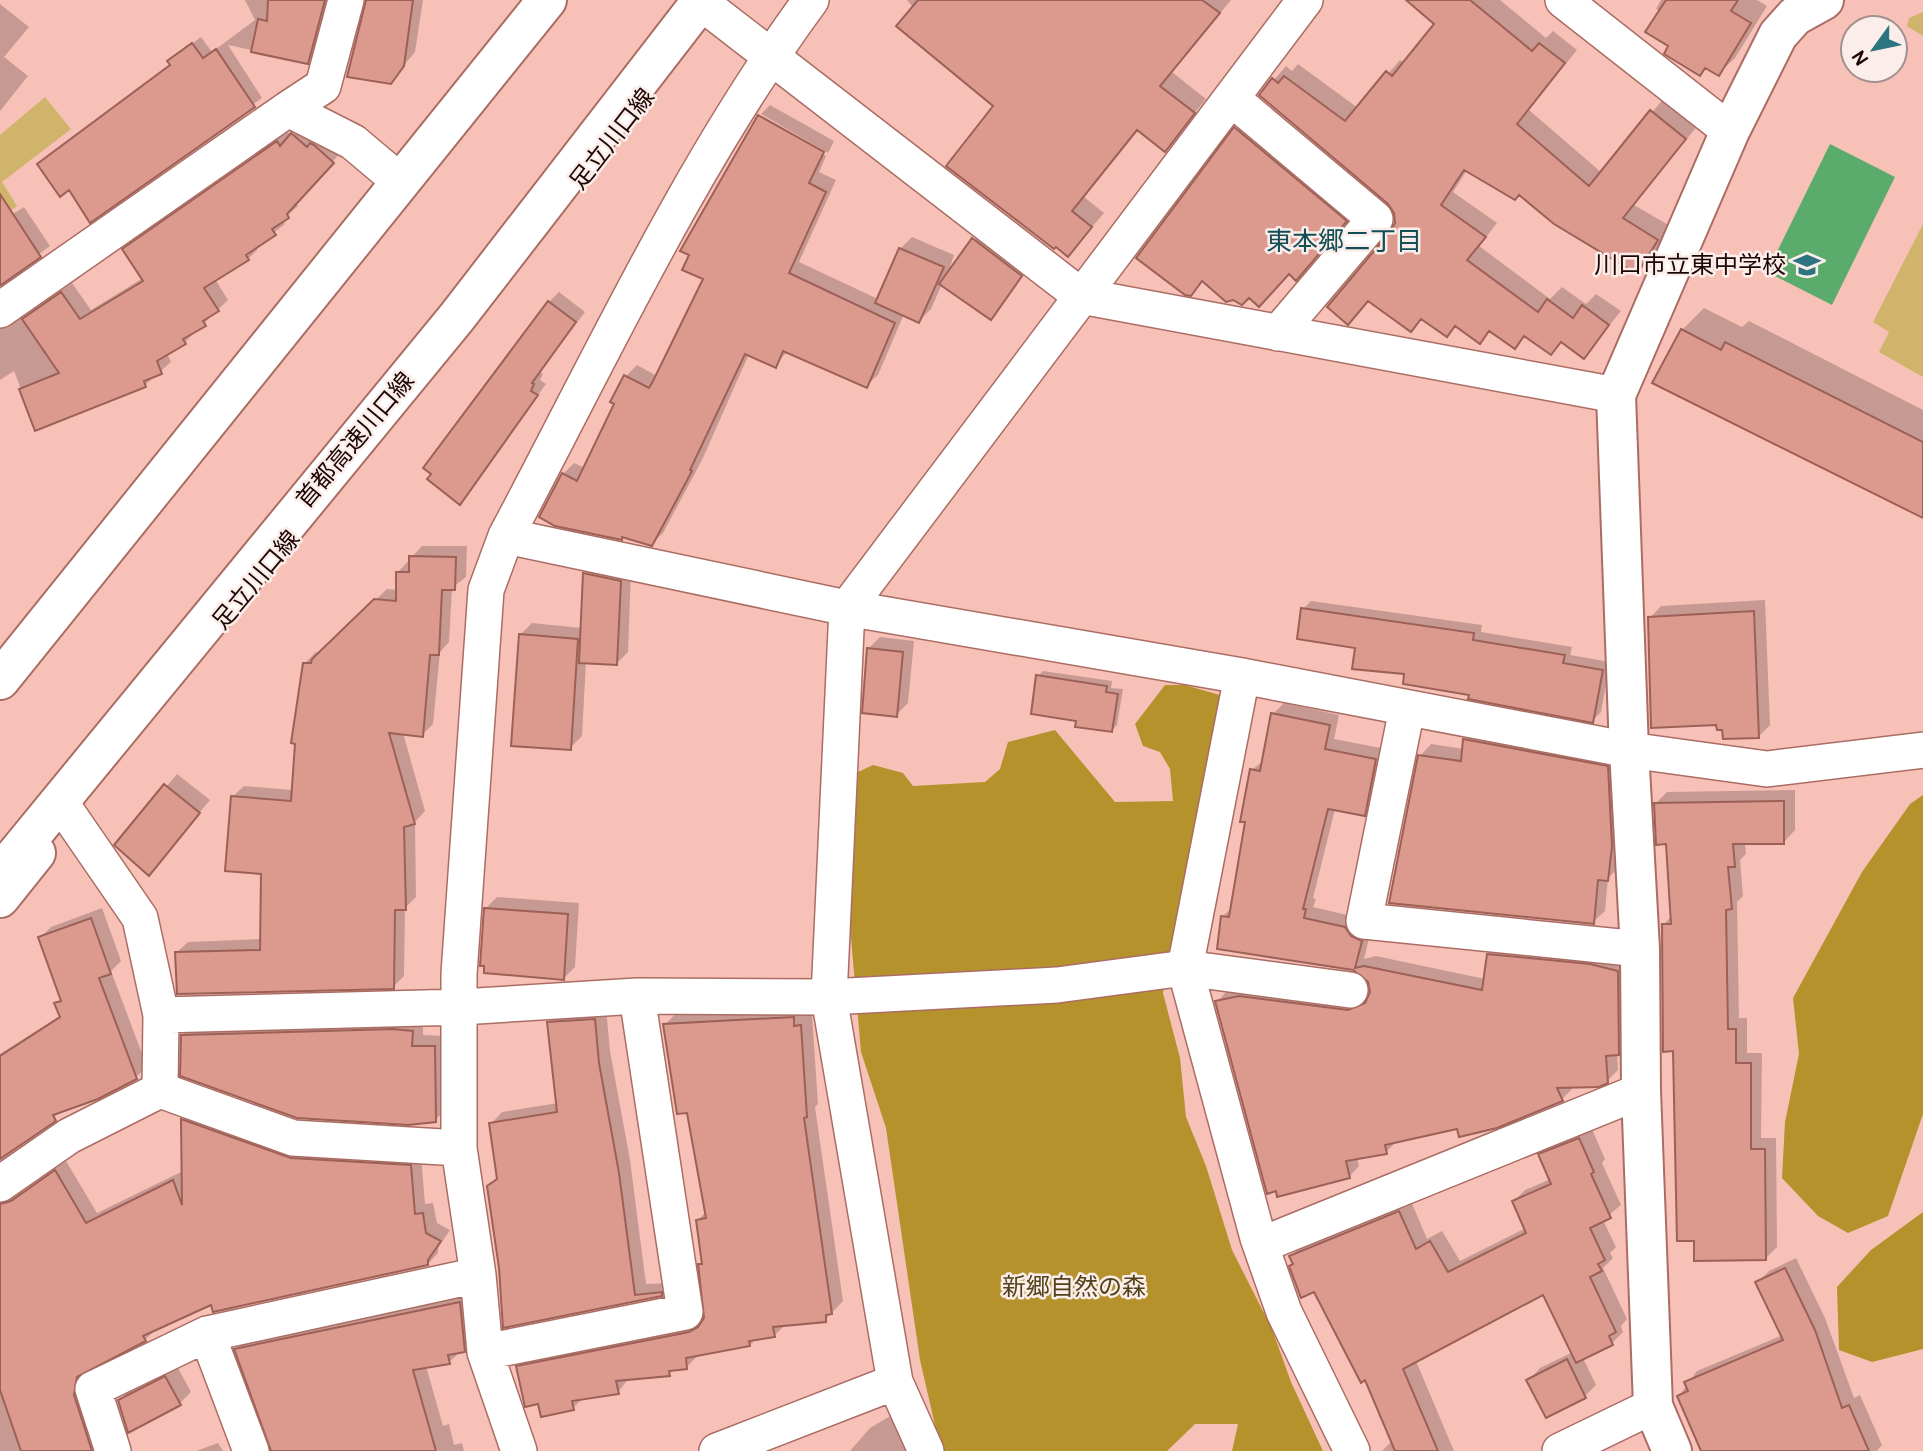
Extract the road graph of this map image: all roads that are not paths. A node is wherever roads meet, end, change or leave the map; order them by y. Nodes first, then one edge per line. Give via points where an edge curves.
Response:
1 (346, 0) edge
2 (531, 0) edge
3 (547, 0) edge
4 (811, 0) edge
5 (1306, 0) edge
6 (1563, 0) edge
7 (1824, 0) edge
8 (711, 4) edge
9 (770, 56) junction
10 (1231, 98) junction
11 (288, 109) junction
12 (1730, 131) junction
13 (391, 174) junction
14 (1081, 296) junction
15 (0, 310) edge
16 (1278, 333) junction
17 (1616, 395) junction
18 (506, 536) junction
19 (846, 608) junction
20 (0, 655) edge
21 (1242, 676) junction
22 (0, 680) edge
23 (1407, 709) junction
24 (1629, 750) junction
25 (1923, 750) edge
26 (67, 812) junction
27 (0, 874) edge
28 (0, 898) edge
29 (1640, 949) junction
30 (1185, 968) junction
31 (1350, 990) dead end
32 (637, 996) junction
33 (829, 997) junction
34 (461, 1007) junction
35 (161, 1014) junction
36 (160, 1090) junction
37 (1641, 1091) junction
38 (459, 1148) junction
39 (0, 1184) edge
40 (1261, 1245) junction
41 (478, 1275) junction
42 (207, 1334) junction
43 (485, 1352) junction
44 (895, 1382) junction
45 (1653, 1406) junction
46 (113, 1451) edge
47 (251, 1451) edge
48 (519, 1451) edge
49 (717, 1451) edge
50 (926, 1451) edge
51 (1352, 1451) edge
52 (1560, 1451) edge
53 (1672, 1451) edge

1 - 11 street via 323,86
2 - 13 main road
3 - 22 main road
4 - 9 street
5 - 10 street
6 - 12 street
7 - 12 main road via 1795,16 1778,34
8 - 9 street
8 - 26 main road, 足立川口線 via 479,311
8 - 27 main road, 首都高速川口線
9 - 14 street
9 - 18 street via 702,167
10 - 14 street
10 - 16 street via 1375,219
11 - 13 street via 353,142
11 - 15 street
12 - 17 main road
13 - 20 main road
14 - 16 street
14 - 19 street
16 - 17 street
17 - 24 main road
18 - 19 street
18 - 34 street via 486,590 459,974
19 - 21 street
19 - 33 street
21 - 23 street
21 - 30 street
23 - 24 street
23 - 29 street via 1364,921
24 - 25 street via 1767,769
24 - 29 main road
26 - 28 main road, 足立川口線
26 - 35 street via 140,918
29 - 37 main road
30 - 31 street
30 - 33 street via 1057,985
30 - 40 street
32 - 33 street
32 - 34 street
32 - 43 street via 685,1312
33 - 44 street
34 - 35 street
34 - 38 street
35 - 36 street
36 - 38 street via 293,1138
36 - 39 street via 69,1136
37 - 40 street
37 - 45 main road
38 - 41 street
40 - 51 street via 1284,1312
41 - 42 street
41 - 43 street
42 - 46 street via 93,1390
42 - 47 street
43 - 48 street
44 - 49 street
44 - 50 street
45 - 52 street
45 - 53 main road

